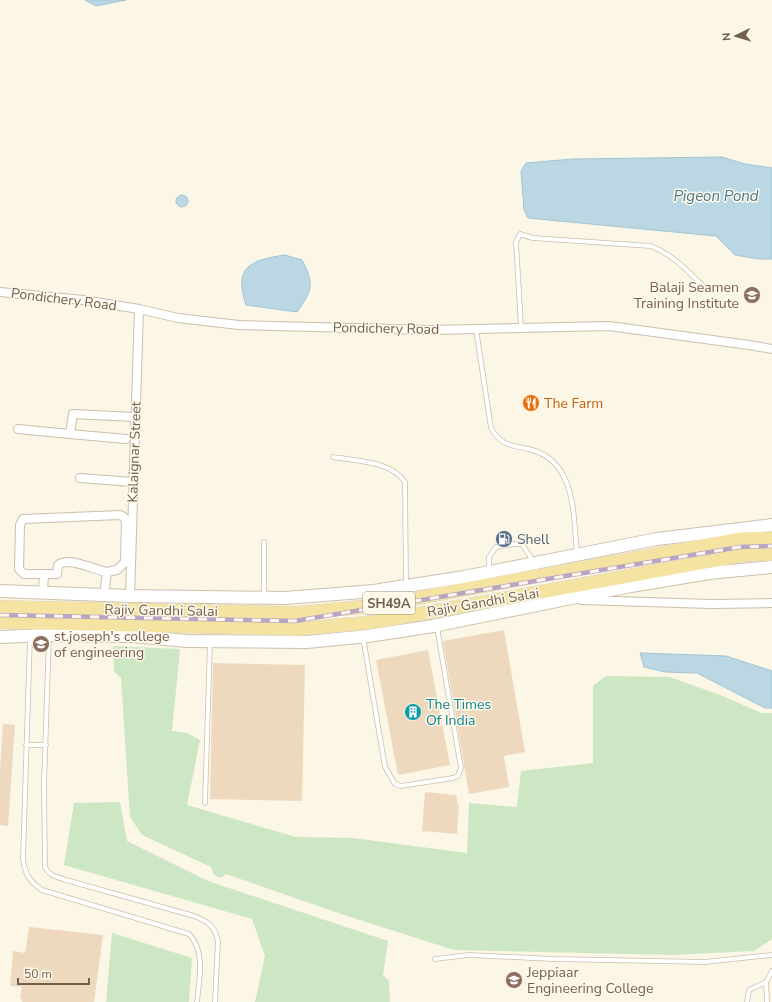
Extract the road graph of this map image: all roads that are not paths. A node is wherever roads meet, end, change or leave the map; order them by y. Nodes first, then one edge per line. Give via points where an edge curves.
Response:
1 (704, 287) dead end
2 (0, 292) edge
3 (138, 309) junction
4 (521, 327) junction
5 (476, 329) junction
6 (772, 349) edge
7 (134, 417) junction
8 (18, 429) dead end
9 (70, 434) junction
10 (126, 438) dead end
11 (333, 456) dead end
12 (80, 478) dead end
13 (133, 482) junction
14 (772, 525) edge
15 (772, 538) edge
16 (264, 542) dead end
17 (577, 554) junction
18 (772, 554) edge
19 (535, 563) junction
20 (772, 566) edge
21 (107, 572) junction
22 (489, 572) junction
23 (44, 574) junction
24 (631, 581) junction
25 (406, 586) junction
26 (0, 591) edge
27 (43, 592) junction
28 (104, 595) junction
29 (130, 596) junction
30 (264, 598) junction
31 (562, 599) junction
32 (772, 603) edge
33 (0, 607) edge
34 (30, 607) junction
35 (90, 608) junction
36 (50, 619) junction
37 (0, 622) edge
38 (89, 624) junction
39 (437, 625) junction
40 (30, 629) junction
41 (0, 637) edge
42 (362, 637) junction
43 (210, 641) junction
44 (26, 745) junction
45 (46, 745) junction
46 (205, 803) dead end
47 (772, 955) edge
48 (435, 959) dead end
49 (772, 971) edge
50 (766, 982) junction
51 (197, 1002) edge
52 (215, 1002) edge
53 (747, 1002) edge
54 (766, 1002) edge

1 - 4 lane via 677,260 651,246 533,238 520,234 516,242
2 - 3 street, Pondichery Road via 83,300
3 - 5 street, Pondichery Road via 178,318 239,325
3 - 7 street, Kalaignar Street
4 - 5 street, Pondichery Road
4 - 6 street, Pondichery Road via 610,326
5 - 17 lane via 491,428 497,438 507,444 547,455 567,479
7 - 9 street via 73,414
7 - 13 street, Kalaignar Street
8 - 9 street
9 - 10 street
11 - 25 lane via 390,468 405,482
12 - 13 street
13 - 29 street, Kalaignar Street
14 - 17 street via 657,540
15 - 35 main road, Rajiv Gandhi Salai / SH49A via 741,539 373,606 297,613
16 - 30 lane
17 - 19 street
18 - 24 main road, Rajiv Gandhi Salai / SH49A via 743,555
19 - 22 street
19 - 22 lane via 522,544 496,547 489,557
20 - 24 street
21 - 23 street via 93,570 82,564 61,563 58,565 57,574
21 - 23 street via 117,570 125,562 124,517 120,515 25,518 20,525 19,569 24,574
21 - 28 street
22 - 25 street
23 - 27 street
24 - 31 street
24 - 38 main road, Rajiv Gandhi Salai / SH49A via 375,622 298,629
25 - 30 street via 374,591
26 - 27 street
27 - 28 street
28 - 29 street
29 - 30 street
31 - 32 street via 711,604
31 - 39 street
33 - 34 main road, Rajiv Gandhi Salai / SH49A
34 - 36 main road, Rajiv Gandhi Salai / SH49A
34 - 40 lane
35 - 36 main road, Rajiv Gandhi Salai / SH49A
35 - 38 main road
36 - 38 main road, Rajiv Gandhi Salai / SH49A
36 - 40 main road, Rajiv Gandhi Salai / SH49A
36 - 43 street via 132,636
36 - 45 lane
37 - 40 main road, Rajiv Gandhi Salai / SH49A
39 - 42 street
39 - 42 lane via 461,768 458,776 453,778 401,786 395,784 385,767
40 - 41 street
40 - 44 lane
42 - 43 street via 307,642
43 - 46 lane
44 - 45 lane
44 - 51 lane via 22,859 25,873 32,883 42,890 188,934 196,942 200,963
45 - 52 lane via 47,872 52,876 194,916 212,926 218,941
47 - 48 lane via 705,962 469,955
49 - 50 lane
50 - 53 lane via 749,990
50 - 54 lane

